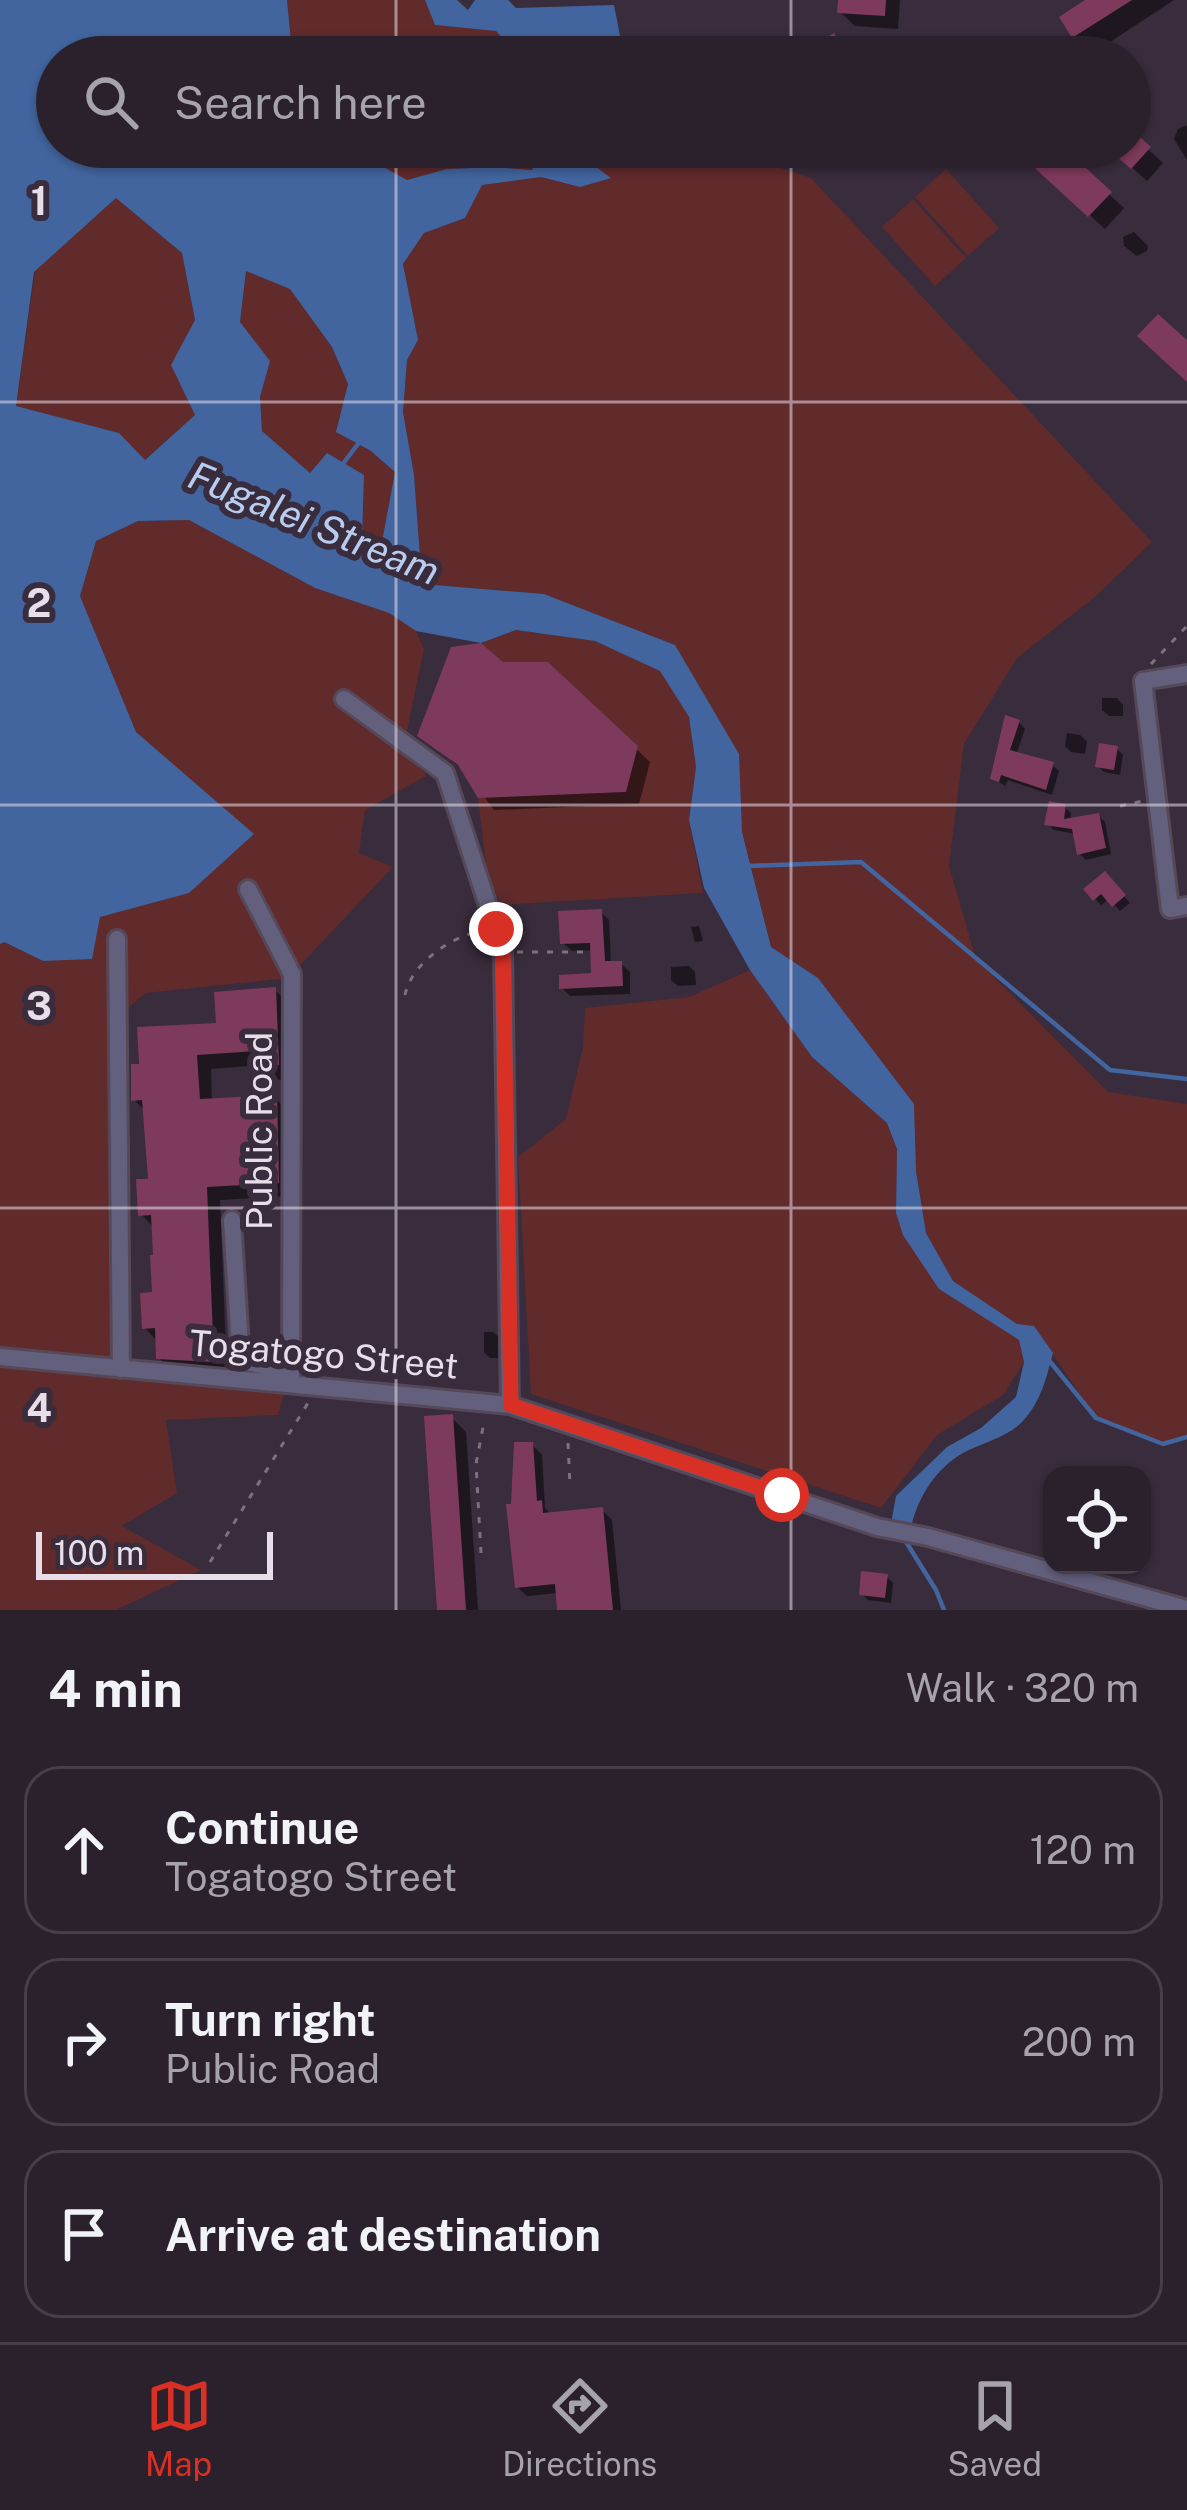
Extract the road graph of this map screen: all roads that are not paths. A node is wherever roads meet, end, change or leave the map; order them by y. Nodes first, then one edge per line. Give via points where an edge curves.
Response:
1 (1187, 674) edge
2 (344, 699) dead end
3 (248, 889) dead end
4 (1187, 906) edge
5 (117, 939) dead end
6 (232, 1220) dead end
7 (0, 1357) edge
8 (121, 1369) junction
9 (291, 1377) junction
10 (511, 1405) junction
11 (1187, 1609) edge

1 - 4 street via 1143,681 1170,909
2 - 10 street via 445,773 503,952
3 - 9 street, Public Road via 292,974
5 - 8 street
6 - 9 street via 241,1361
7 - 8 street, Togatogo Street
8 - 9 street, Togatogo Street
9 - 10 street, Togatogo Street
10 - 11 street, Togatogo Street via 877,1527

